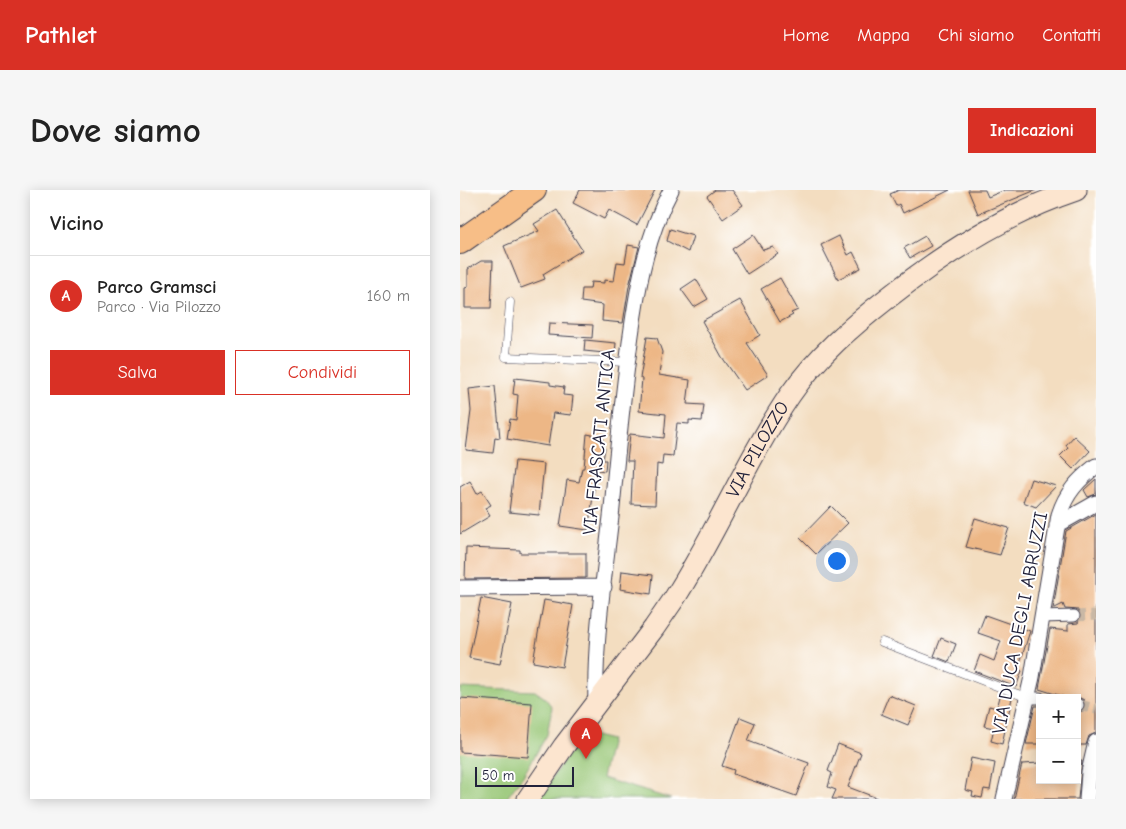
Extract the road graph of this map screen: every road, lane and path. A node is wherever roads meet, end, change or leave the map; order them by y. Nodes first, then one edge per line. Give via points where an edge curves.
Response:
1 (534, 190) edge
2 (672, 190) edge
3 (1076, 190) edge
4 (460, 242) edge
5 (510, 302) dead end
6 (627, 362) junction
7 (1096, 466) edge
8 (1096, 503) edge
9 (1057, 525) junction
10 (604, 587) junction
11 (460, 588) edge
12 (1074, 616) tunnel mouth
13 (1043, 617) junction
14 (882, 642) dead end
15 (1034, 698) edge
16 (596, 704) junction
17 (1095, 750) edge
18 (528, 799) edge
19 (1004, 799) edge
20 (1087, 799) edge

1 - 4 main road
2 - 6 street, VIA FRASCATI ANTICA via 657,221 643,269
3 - 16 main road, VIA PILOZZO via 1020,213 946,254 864,316 824,353 779,413 674,599
5 - 6 lane via 506,357
6 - 10 street, VIA FRASCATI ANTICA
7 - 9 street, VIA DUCA DEGLI ABRUZZI via 1077,482 1066,497
8 - 9 street
9 - 13 street, VIA DUCA DEGLI ABRUZZI
10 - 11 street
10 - 16 street, VIA FRASCATI ANTICA
12 - 13 street
13 - 15 street, VIA DUCA DEGLI ABRUZZI
14 - 15 lane
15 - 19 street, VIA DUCA DEGLI ABRUZZI
16 - 18 main road, VIA PILOZZO
17 - 20 street

